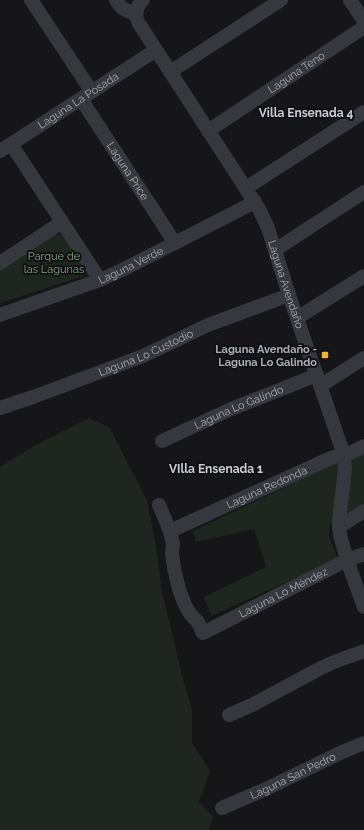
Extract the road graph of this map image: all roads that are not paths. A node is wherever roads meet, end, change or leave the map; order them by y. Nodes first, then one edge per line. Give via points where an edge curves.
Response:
1 (31, 0) edge
2 (116, 0) edge
3 (143, 0) edge
4 (281, 0) edge
5 (350, 0) edge
6 (136, 13) junction
7 (364, 21) edge
8 (364, 27) edge
9 (156, 50) junction
10 (170, 72) junction
11 (86, 96) junction
12 (364, 112) edge
13 (208, 130) junction
14 (6, 147) edge
15 (246, 188) junction
16 (364, 192) edge
17 (255, 202) junction
18 (62, 222) junction
19 (175, 243) junction
20 (275, 250) junction
21 (0, 263) edge
22 (364, 276) edge
23 (100, 280) junction
24 (290, 295) junction
25 (0, 315) edge
26 (297, 318) junction
27 (364, 358) edge
28 (318, 380) junction
29 (0, 408) edge
30 (162, 441) dead end
31 (364, 446) edge
32 (344, 455) junction
33 (159, 505) dead end
34 (364, 511) edge
35 (339, 527) junction
36 (170, 531) junction
37 (364, 554) edge
38 (347, 560) junction
39 (364, 607) edge
40 (364, 651) edge
41 (228, 715) dead end
42 (364, 744) edge
43 (222, 808) dead end

1 - 11 street, Laguna Price
2 - 6 street via 128,12
3 - 6 street
4 - 10 street
5 - 7 street
6 - 9 street, Laguna Avendaño via 138,22
8 - 13 street, Laguna Teno
9 - 10 street, Laguna Avendaño
9 - 11 street, Laguna La Posada
10 - 13 street, Laguna Avendaño
11 - 14 street, Laguna La Posada
11 - 19 street, Laguna Price
12 - 15 street
13 - 15 street, Laguna Avendaño
14 - 18 street
15 - 17 street, Laguna Avendaño
16 - 20 street
17 - 19 street, Laguna Verde
17 - 20 street, Laguna Avendaño
18 - 21 street
18 - 23 street
19 - 23 street, Laguna Verde
20 - 24 street, Laguna Avendaño
22 - 26 street
23 - 25 street, Laguna Verde
24 - 26 street, Laguna Avendaño
24 - 29 street, Laguna Lo Custodio via 208,326 143,356
26 - 28 street, Laguna Avendaño
27 - 28 street, Laguna Lo Galindo
28 - 30 street, Laguna Lo Galindo via 230,410
28 - 32 street, Laguna Avendaño
31 - 32 street, Laguna Redonda
32 - 35 street, Laguna Avendaño via 345,470
32 - 36 street, Laguna Redonda via 330,458
33 - 36 street
34 - 35 street
35 - 38 street, Laguna Avendaño
36 - 38 street, Laguna Lo Méndez via 179,589 203,633
37 - 38 street, Laguna Lo Méndez
38 - 39 street, Laguna Avendaño
40 - 41 street via 319,669
42 - 43 street, Laguna San Pedro

